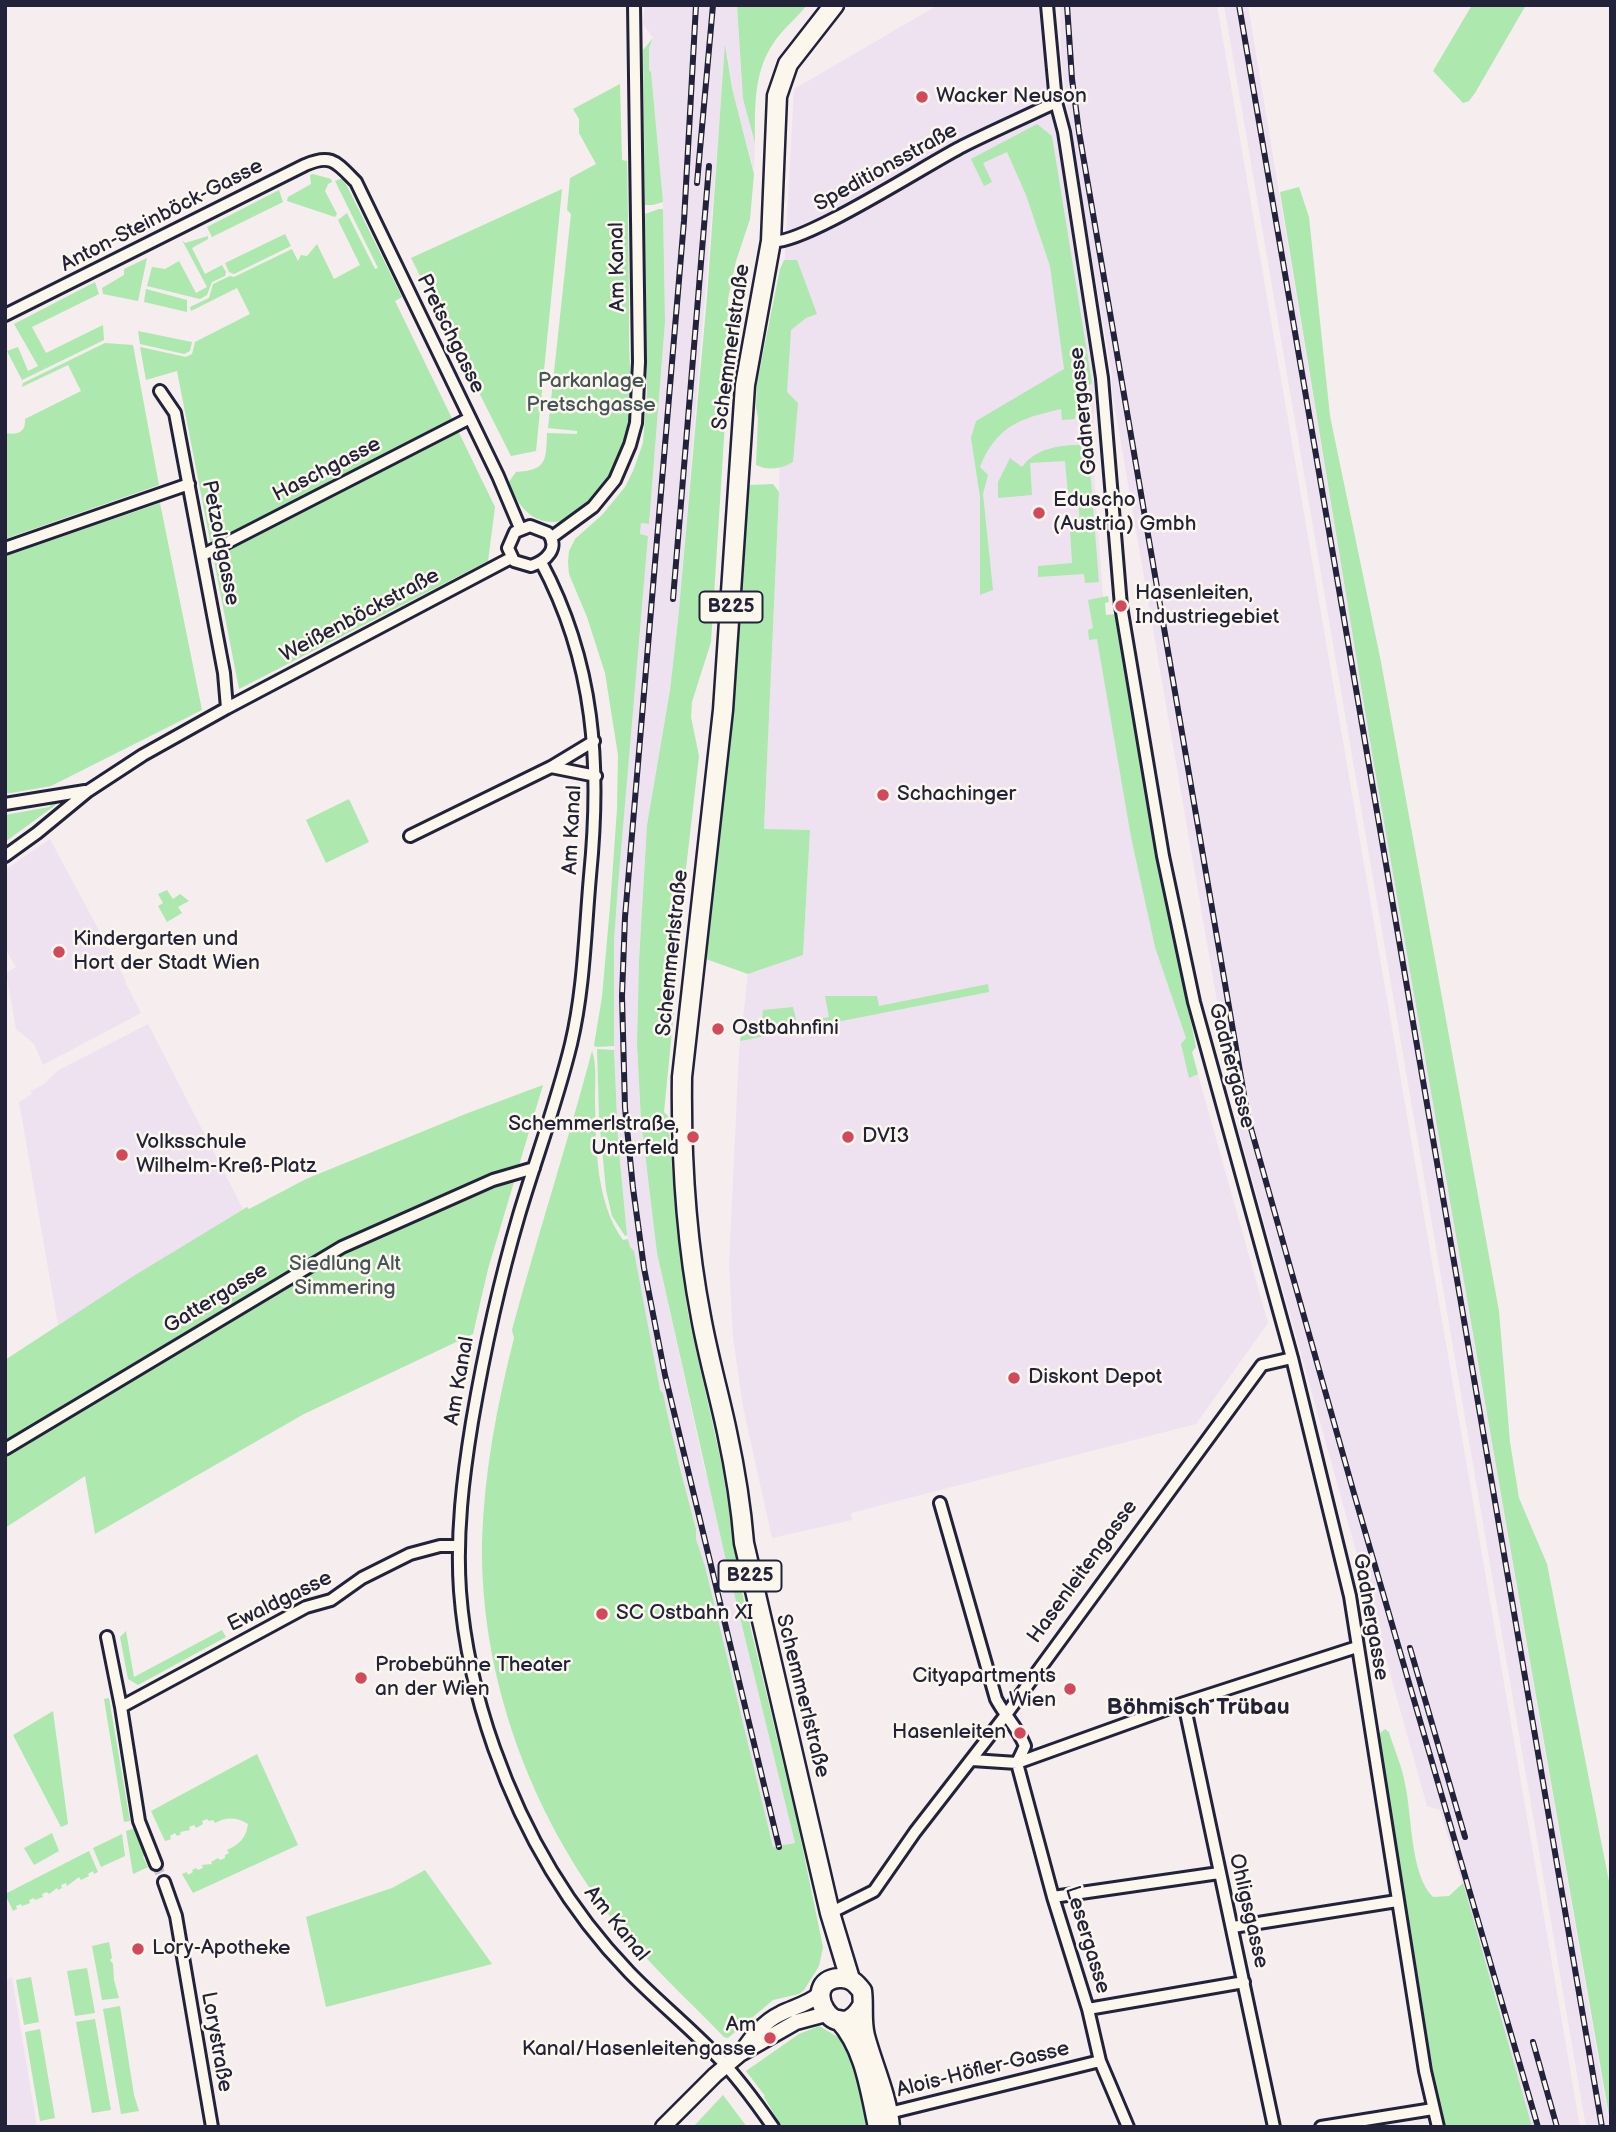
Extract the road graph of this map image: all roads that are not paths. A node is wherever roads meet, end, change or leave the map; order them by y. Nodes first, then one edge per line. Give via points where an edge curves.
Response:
1 (634, 5) edge
2 (834, 5) edge
3 (1047, 5) edge
4 (1056, 102) junction
5 (337, 162) joint
6 (771, 241) junction
7 (5, 315) edge
8 (160, 391) dead end
9 (470, 418) junction
10 (188, 484) junction
11 (520, 528) junction
12 (552, 537) junction
13 (5, 548) edge
14 (203, 555) junction
15 (511, 558) junction
16 (541, 562) junction
17 (227, 708) junction
18 (594, 741) junction
19 (551, 767) junction
20 (596, 776) junction
21 (88, 791) junction
22 (5, 804) edge
23 (410, 836) dead end
24 (5, 856) edge
25 (534, 1168) junction
26 (1292, 1358) junction
27 (5, 1449) edge
28 (940, 1503) dead end
29 (459, 1546) junction
30 (107, 1637) dead end
31 (1357, 1647) junction
32 (1184, 1703) junction
33 (121, 1707) junction
34 (1005, 1716) junction
35 (972, 1760) junction
36 (1017, 1763) junction
37 (156, 1864) tunnel mouth
38 (1219, 1873) junction
39 (164, 1882) tunnel mouth
40 (1053, 1897) junction
41 (1397, 1900) junction
42 (830, 1913) junction
43 (1233, 1927) junction
44 (841, 1979) junction
45 (1244, 1982) junction
46 (820, 1994) junction
47 (862, 2006) junction
48 (1088, 2009) junction
49 (832, 2017) junction
50 (740, 2054) junction
51 (1100, 2061) junction
52 (726, 2065) junction
53 (1433, 2109) junction
54 (883, 2121) edge
55 (212, 2127) edge
56 (663, 2127) edge
57 (773, 2127) edge
58 (1128, 2127) edge
59 (1274, 2127) edge
60 (1321, 2127) edge
61 (1438, 2127) edge

1 - 12 street, Am Kanal via 636,423 615,480 593,507
2 - 6 main road, Schemmerlstraße / B225 via 789,64 777,96
3 - 4 street, Gadnergasse
4 - 6 street, Speditionsstraße via 961,147 810,231 783,242
4 - 26 street, Gadnergasse via 1102,378 1121,606 1163,856 1194,1002
5 - 7 street, Anton-Steinböck-Gasse via 325,159 304,165
5 - 9 street, Pretschgasse via 356,182
6 - 42 main road, Schemmerlstraße / B225 via 745,385 723,710 686,1035 682,1114 701,1317 727,1432 755,1598
8 - 10 street, Petzoldgasse via 176,413
9 - 11 street, Pretschgasse
9 - 14 street, Haschgasse
10 - 13 street
10 - 14 street, Petzoldgasse
11 - 12 street via 538,527
11 - 15 street via 510,540
12 - 16 street via 553,548
14 - 17 street, Petzoldgasse
15 - 16 street via 525,565
15 - 17 street, Weißenböckstraße
16 - 18 street, Am Kanal via 556,590 575,649
17 - 21 street, Weißenböckstraße
18 - 19 street
18 - 20 street, Am Kanal
19 - 20 street
19 - 23 street
20 - 25 street, Am Kanal via 580,993 567,1060
21 - 22 street
21 - 24 street, Weißenböckstraße
25 - 27 street, Gattergasse via 493,1180 342,1247
25 - 29 street, Am Kanal via 487,1338 467,1453
26 - 31 street, Gadnergasse via 1350,1596
26 - 34 street, Hasenleitengasse via 1262,1365
28 - 34 street via 996,1699
29 - 33 street, Ewaldgasse via 410,1554 331,1600 306,1607
29 - 52 street, Am Kanal via 463,1622 475,1685 494,1747 531,1833 565,1891 607,1947
30 - 33 street
31 - 32 street
31 - 41 street, Gadnergasse
32 - 36 street
32 - 38 street, Ohligsgasse
33 - 37 street via 139,1821
34 - 35 street, Hasenleitengasse
34 - 36 street, Lesergasse via 1025,1746
35 - 36 street
35 - 42 street, Hasenleitengasse via 874,1891
36 - 40 street, Lesergasse
38 - 40 street
38 - 43 street, Ohligsgasse
39 - 55 street, Lorystraße via 176,1916
40 - 48 street, Lesergasse
41 - 43 street
41 - 53 street, Gadnergasse
42 - 44 main road, Schemmerlstraße / B225
43 - 45 street, Ohligsgasse
44 - 46 main road
44 - 47 main road, B225 via 862,1992
45 - 48 street
45 - 59 street, Ohligsgasse
46 - 49 main road via 820,2002
46 - 50 street via 770,2020
47 - 49 main road via 852,2018
47 - 54 main road, B225
48 - 51 street, Lesergasse
49 - 50 street via 796,2022
49 - 54 main road via 853,2039
50 - 52 street
51 - 54 street, Alois-Höfler-Gasse
51 - 58 street, Lesergasse
52 - 56 street
52 - 57 street, Am Kanal
53 - 60 street
53 - 61 street, Gadnergasse

